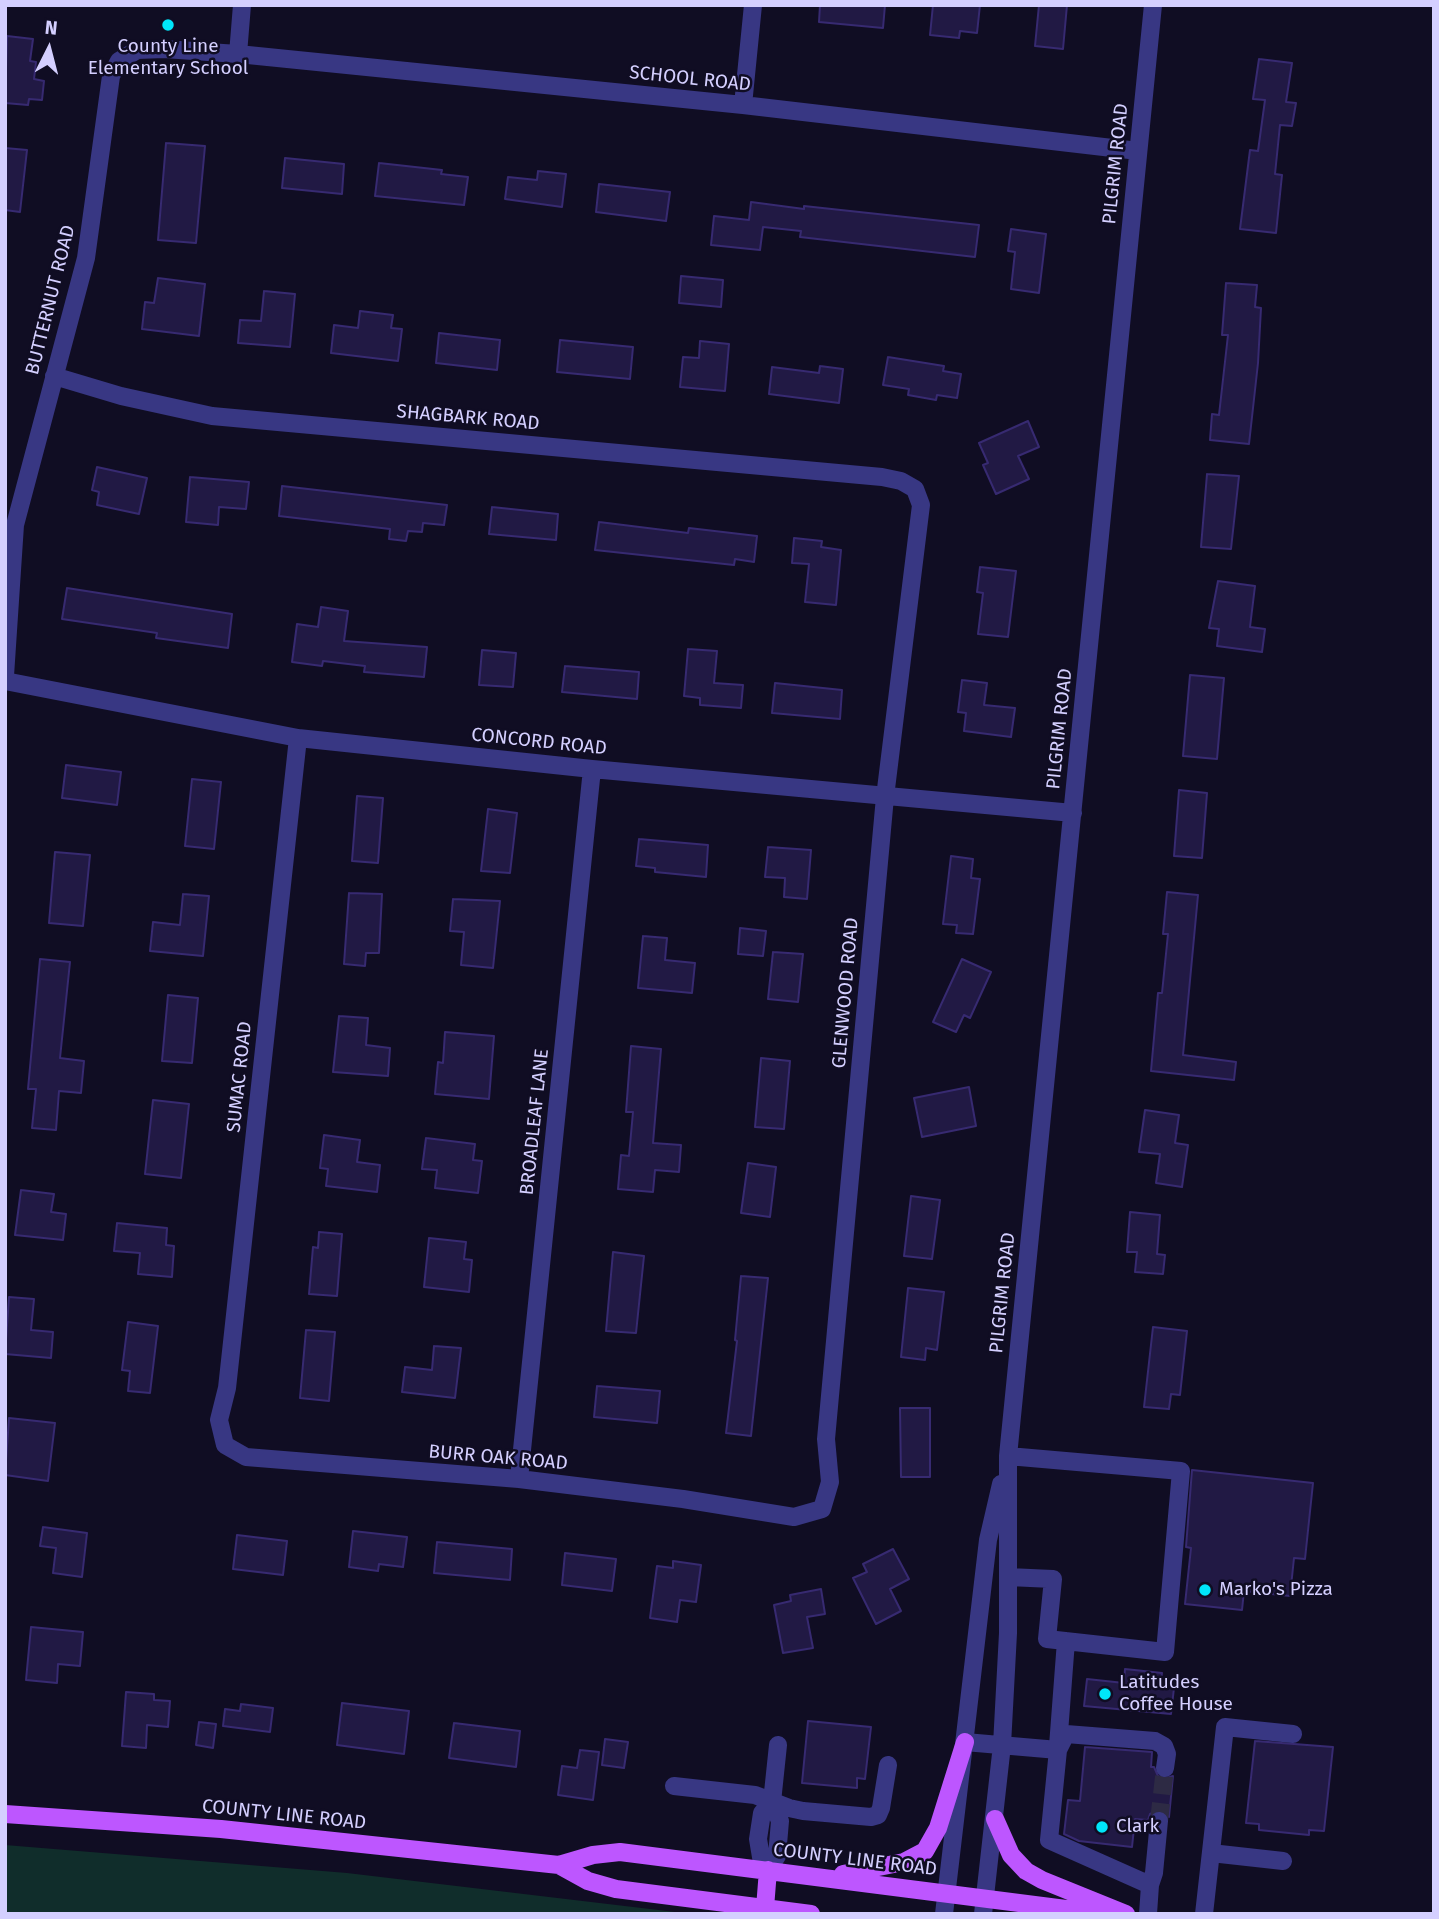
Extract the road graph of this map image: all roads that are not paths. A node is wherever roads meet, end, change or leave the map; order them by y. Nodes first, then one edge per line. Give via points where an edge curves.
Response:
1 (243, 5) edge
2 (753, 5) edge
3 (1153, 5) edge
4 (238, 54) junction
5 (743, 105) junction
6 (1138, 151) junction
7 (54, 376) junction
8 (882, 477) joint
9 (5, 679) edge
10 (298, 738) junction
11 (592, 769) junction
12 (885, 797) junction
13 (1073, 813) junction
14 (219, 1420) joint
15 (1008, 1456) junction
16 (519, 1479) junction
17 (794, 1517) joint
18 (1009, 1577) junction
19 (1066, 1641) junction
20 (1293, 1734) dead end
21 (965, 1742) junction
22 (778, 1745) dead end
23 (1002, 1745) junction
24 (1058, 1750) junction
25 (888, 1765) dead end
26 (1166, 1768) tunnel mouth
27 (674, 1786) dead end
28 (772, 1802) junction
29 (5, 1814) edge
30 (995, 1819) junction
31 (1159, 1821) tunnel mouth
32 (1211, 1853) junction
33 (1283, 1861) dead end
34 (559, 1865) junction
35 (768, 1870) junction
36 (823, 1877) junction
37 (1150, 1885) junction
38 (947, 1893) junction
39 (984, 1906) edge
40 (765, 1908) junction
41 (803, 1913) edge
42 (944, 1914) edge
43 (1105, 1914) edge
44 (1126, 1914) edge
45 (1148, 1914) edge
46 (1204, 1914) edge

1 - 4 street
2 - 5 street
3 - 6 street, PILGRIM ROAD
4 - 5 street, SCHOOL ROAD
4 - 7 street, BUTTERNUT ROAD via 137,50 119,61 111,76 86,258
5 - 6 street, SCHOOL ROAD
6 - 13 street, PILGRIM ROAD
7 - 8 street, SHAGBARK ROAD via 212,416
7 - 9 street, BUTTERNUT ROAD via 15,525
8 - 12 street, GLENWOOD ROAD via 915,489 920,505
9 - 10 street, CONCORD ROAD
10 - 11 street, CONCORD ROAD
10 - 14 street, SUMAC ROAD via 227,1388
11 - 12 street, CONCORD ROAD
11 - 16 street, BROADLEAF LANE
12 - 13 street, CONCORD ROAD
12 - 17 street, GLENWOOD ROAD via 826,1438 830,1482 822,1509
13 - 15 street, PILGRIM ROAD
14 - 16 street, BURR OAK ROAD via 225,1445 246,1457
15 - 18 street, PILGRIM ROAD
15 - 19 street via 1181,1471 1165,1652
15 - 21 street, PILGRIM ROAD via 988,1540
16 - 17 street, BURR OAK ROAD
18 - 19 street via 1053,1579 1047,1639
18 - 23 street, PILGRIM ROAD
19 - 24 street
20 - 32 street via 1225,1727
21 - 23 street
21 - 36 main road via 941,1820 925,1851 897,1864
21 - 38 street, PILGRIM ROAD
22 - 28 street
23 - 24 street
23 - 30 street, PILGRIM ROAD
24 - 26 street via 1066,1734 1155,1741 1164,1746
24 - 37 street via 1049,1840
25 - 28 street via 883,1804 874,1817 803,1811
27 - 28 street via 751,1794
28 - 35 street via 762,1813 758,1839
29 - 34 main road, COUNTY LINE ROAD via 221,1829
30 - 39 street, PILGRIM ROAD
30 - 44 main road via 1011,1855 1026,1871
31 - 37 street
32 - 33 street
32 - 46 street
34 - 35 main road, COUNTY LINE ROAD via 620,1852
34 - 40 main road, COUNTY LINE ROAD via 616,1889
35 - 36 main road, COUNTY LINE ROAD
35 - 40 main road
36 - 38 main road, COUNTY LINE ROAD
37 - 45 street
38 - 39 main road, COUNTY LINE ROAD
38 - 42 street, PILGRIM ROAD
39 - 43 main road, COUNTY LINE ROAD
40 - 41 main road, COUNTY LINE ROAD

